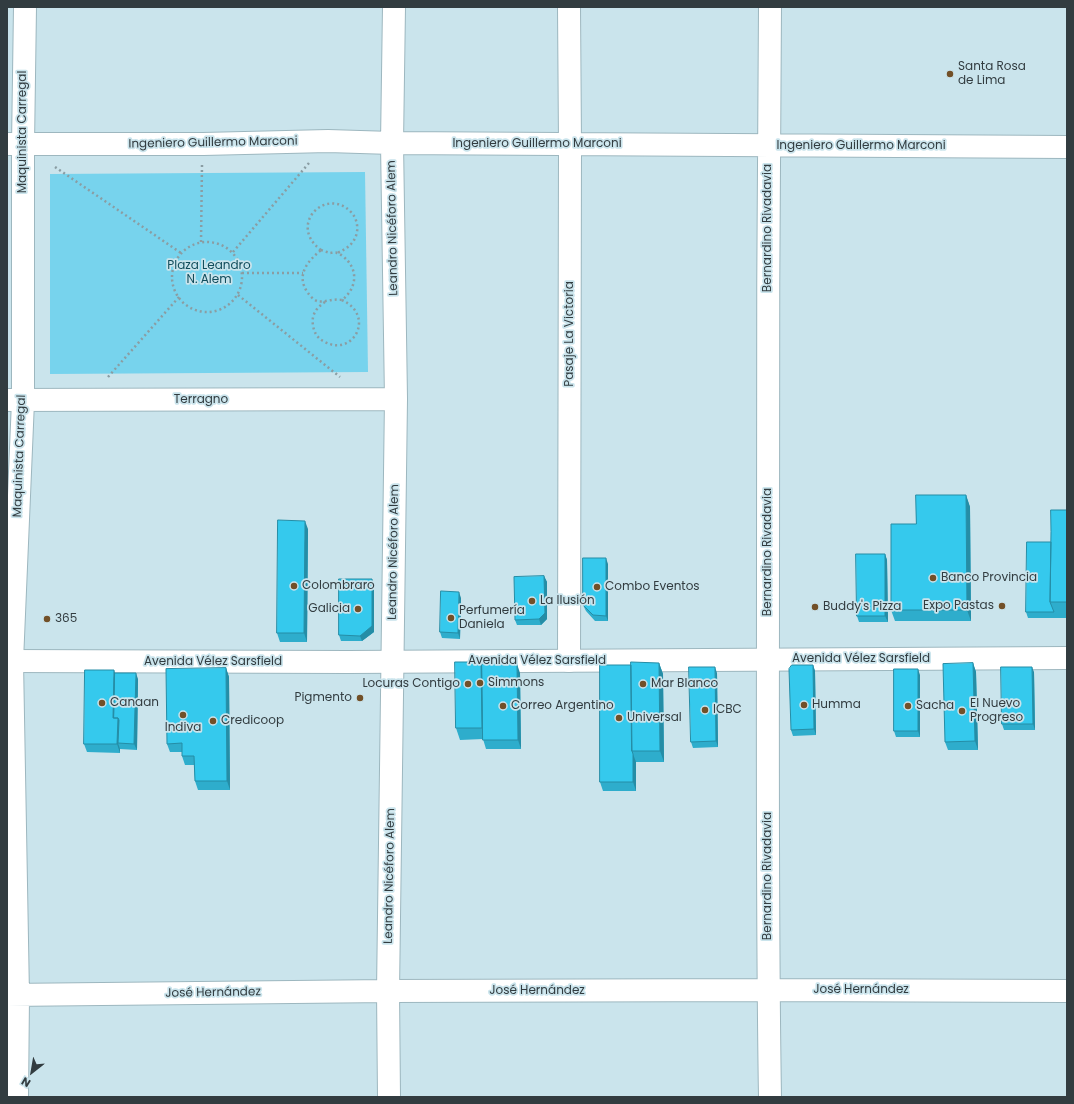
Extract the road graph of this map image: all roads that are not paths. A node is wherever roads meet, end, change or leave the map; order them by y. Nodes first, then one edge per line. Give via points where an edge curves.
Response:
1 (24, 7) edge
2 (394, 7) edge
3 (569, 7) edge
4 (770, 7) edge
5 (392, 142) junction
6 (570, 144) junction
7 (15, 145) edge
8 (768, 145) junction
9 (1067, 147) edge
10 (396, 399) junction
11 (15, 401) edge
12 (1067, 658) edge
13 (768, 659) junction
14 (10, 661) edge
15 (569, 661) junction
16 (393, 662) junction
17 (768, 990) junction
18 (1067, 990) edge
19 (388, 991) junction
20 (13, 996) edge
21 (17, 1097) edge
22 (389, 1097) edge
23 (770, 1097) edge

1 - 7 street, Maquinista Carregal
2 - 5 street, Leandro Nicéforo Alem
3 - 6 street, Pasaje La Victoria
4 - 8 street, Bernardino Rivadavia
5 - 6 street, Ingeniero Guillermo Marconi
5 - 7 street, Ingeniero Guillermo Marconi
5 - 10 street, Leandro Nicéforo Alem
6 - 8 street, Ingeniero Guillermo Marconi
6 - 15 street, Pasaje La Victoria
7 - 11 street, Maquinista Carregal
8 - 9 street, Ingeniero Guillermo Marconi
8 - 13 street, Bernardino Rivadavia
10 - 11 street, Terragno
10 - 16 street, Leandro Nicéforo Alem
11 - 14 street, Maquinista Carregal
12 - 13 street, Avenida Vélez Sarsfield
13 - 15 street, Avenida Vélez Sarsfield
13 - 17 street, Bernardino Rivadavia
14 - 16 street, Avenida Vélez Sarsfield
14 - 20 street, Maquinista Carregal
15 - 16 street, Avenida Vélez Sarsfield
16 - 19 street, Leandro Nicéforo Alem
17 - 18 street, José Hernández
17 - 19 street, José Hernández
17 - 23 street, Bernardino Rivadavia
19 - 20 street, José Hernández
19 - 22 street, Leandro Nicéforo Alem
20 - 21 street, Maquinista Carregal

